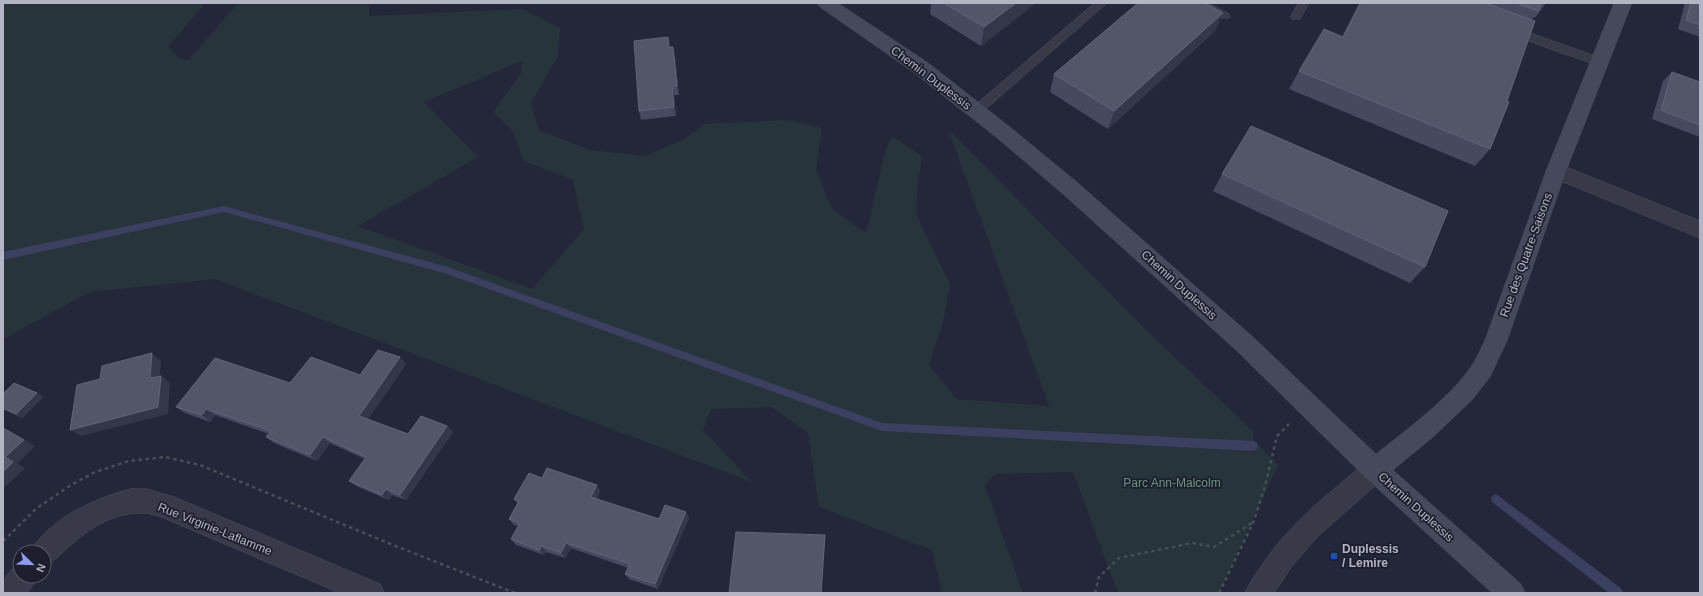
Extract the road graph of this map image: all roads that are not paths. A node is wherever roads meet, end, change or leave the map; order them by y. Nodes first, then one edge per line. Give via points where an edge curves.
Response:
1 (826, 3) edge
2 (1102, 3) edge
3 (1201, 3) edge
4 (1304, 3) edge
5 (1623, 3) edge
6 (1225, 16) dead end
7 (1296, 17) dead end
8 (1503, 27) edge
9 (1600, 62) junction
10 (976, 111) junction
11 (1556, 171) junction
12 (1700, 230) edge
13 (1375, 470) junction
14 (52, 545) edge
15 (17, 584) edge
16 (10, 593) edge
17 (371, 593) edge
18 (1258, 593) edge
19 (1512, 593) edge

1 - 10 street, Chemin Duplessis via 920,68
2 - 10 lane
3 - 6 lane
4 - 7 lane
5 - 9 street, Rue des Quatre-Saisons
8 - 9 lane
9 - 11 street, Rue des Quatre-Saisons
10 - 13 street, Chemin Duplessis via 1143,252 1245,344
11 - 12 street
11 - 13 street, Rue des Quatre-Saisons via 1496,341 1482,370 1464,393
13 - 18 street via 1308,528
13 - 19 street, Chemin Duplessis
14 - 17 street, Rue Virginie-Laflamme via 68,530 95,512 120,504 142,501 165,506
15 - 16 street

